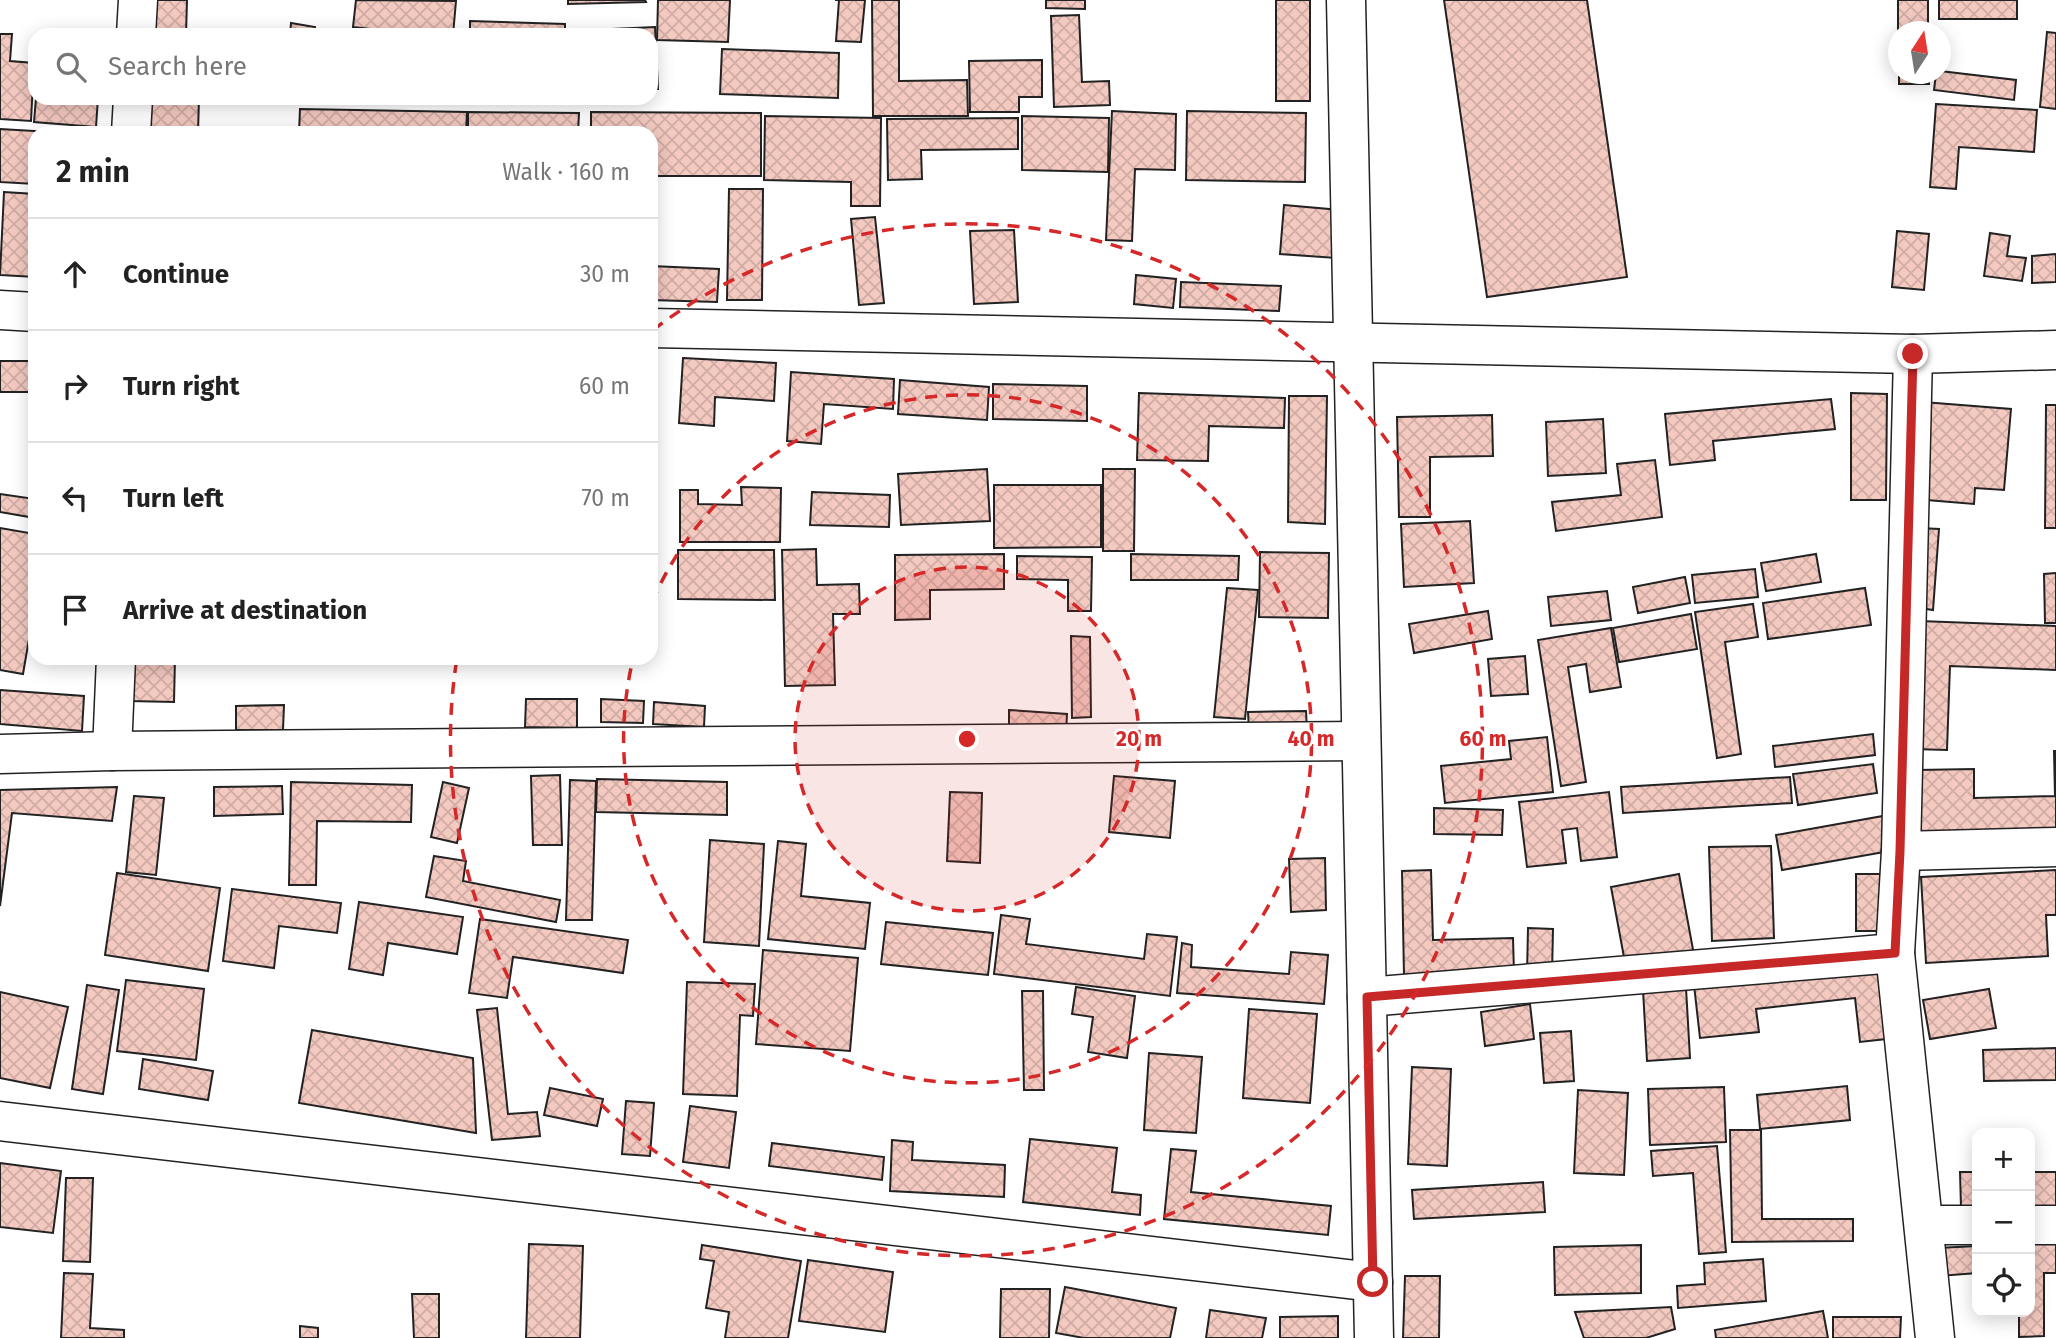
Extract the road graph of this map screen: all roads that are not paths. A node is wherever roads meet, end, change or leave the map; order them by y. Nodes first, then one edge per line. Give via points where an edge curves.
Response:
1 (138, 0) edge
2 (1346, 0) edge
3 (136, 28) edge
4 (133, 105) edge
5 (131, 126) edge
6 (0, 310) edge
7 (28, 312) edge
8 (658, 328) edge
9 (1353, 343) junction
10 (2056, 350) edge
11 (1913, 354) junction
12 (116, 665) edge
13 (1362, 741) junction
14 (112, 751) junction
15 (0, 754) edge
16 (2056, 846) edge
17 (1900, 851) junction
18 (1895, 953) junction
19 (1367, 997) junction
20 (0, 1121) edge
21 (1924, 1225) junction
22 (1972, 1225) edge
23 (2035, 1225) edge
24 (2056, 1225) edge
25 (1373, 1282) junction
26 (1374, 1338) edge
27 (1935, 1338) edge

1 - 3 street
2 - 9 street
4 - 5 street
6 - 7 street
8 - 9 street
9 - 11 street
9 - 13 street
10 - 11 street
11 - 17 street
12 - 14 street
13 - 14 street
13 - 19 street
14 - 15 street
16 - 17 street
17 - 18 street
18 - 19 street
18 - 21 street
19 - 25 street
20 - 25 street
21 - 22 street
21 - 27 street
23 - 24 street
25 - 26 street

